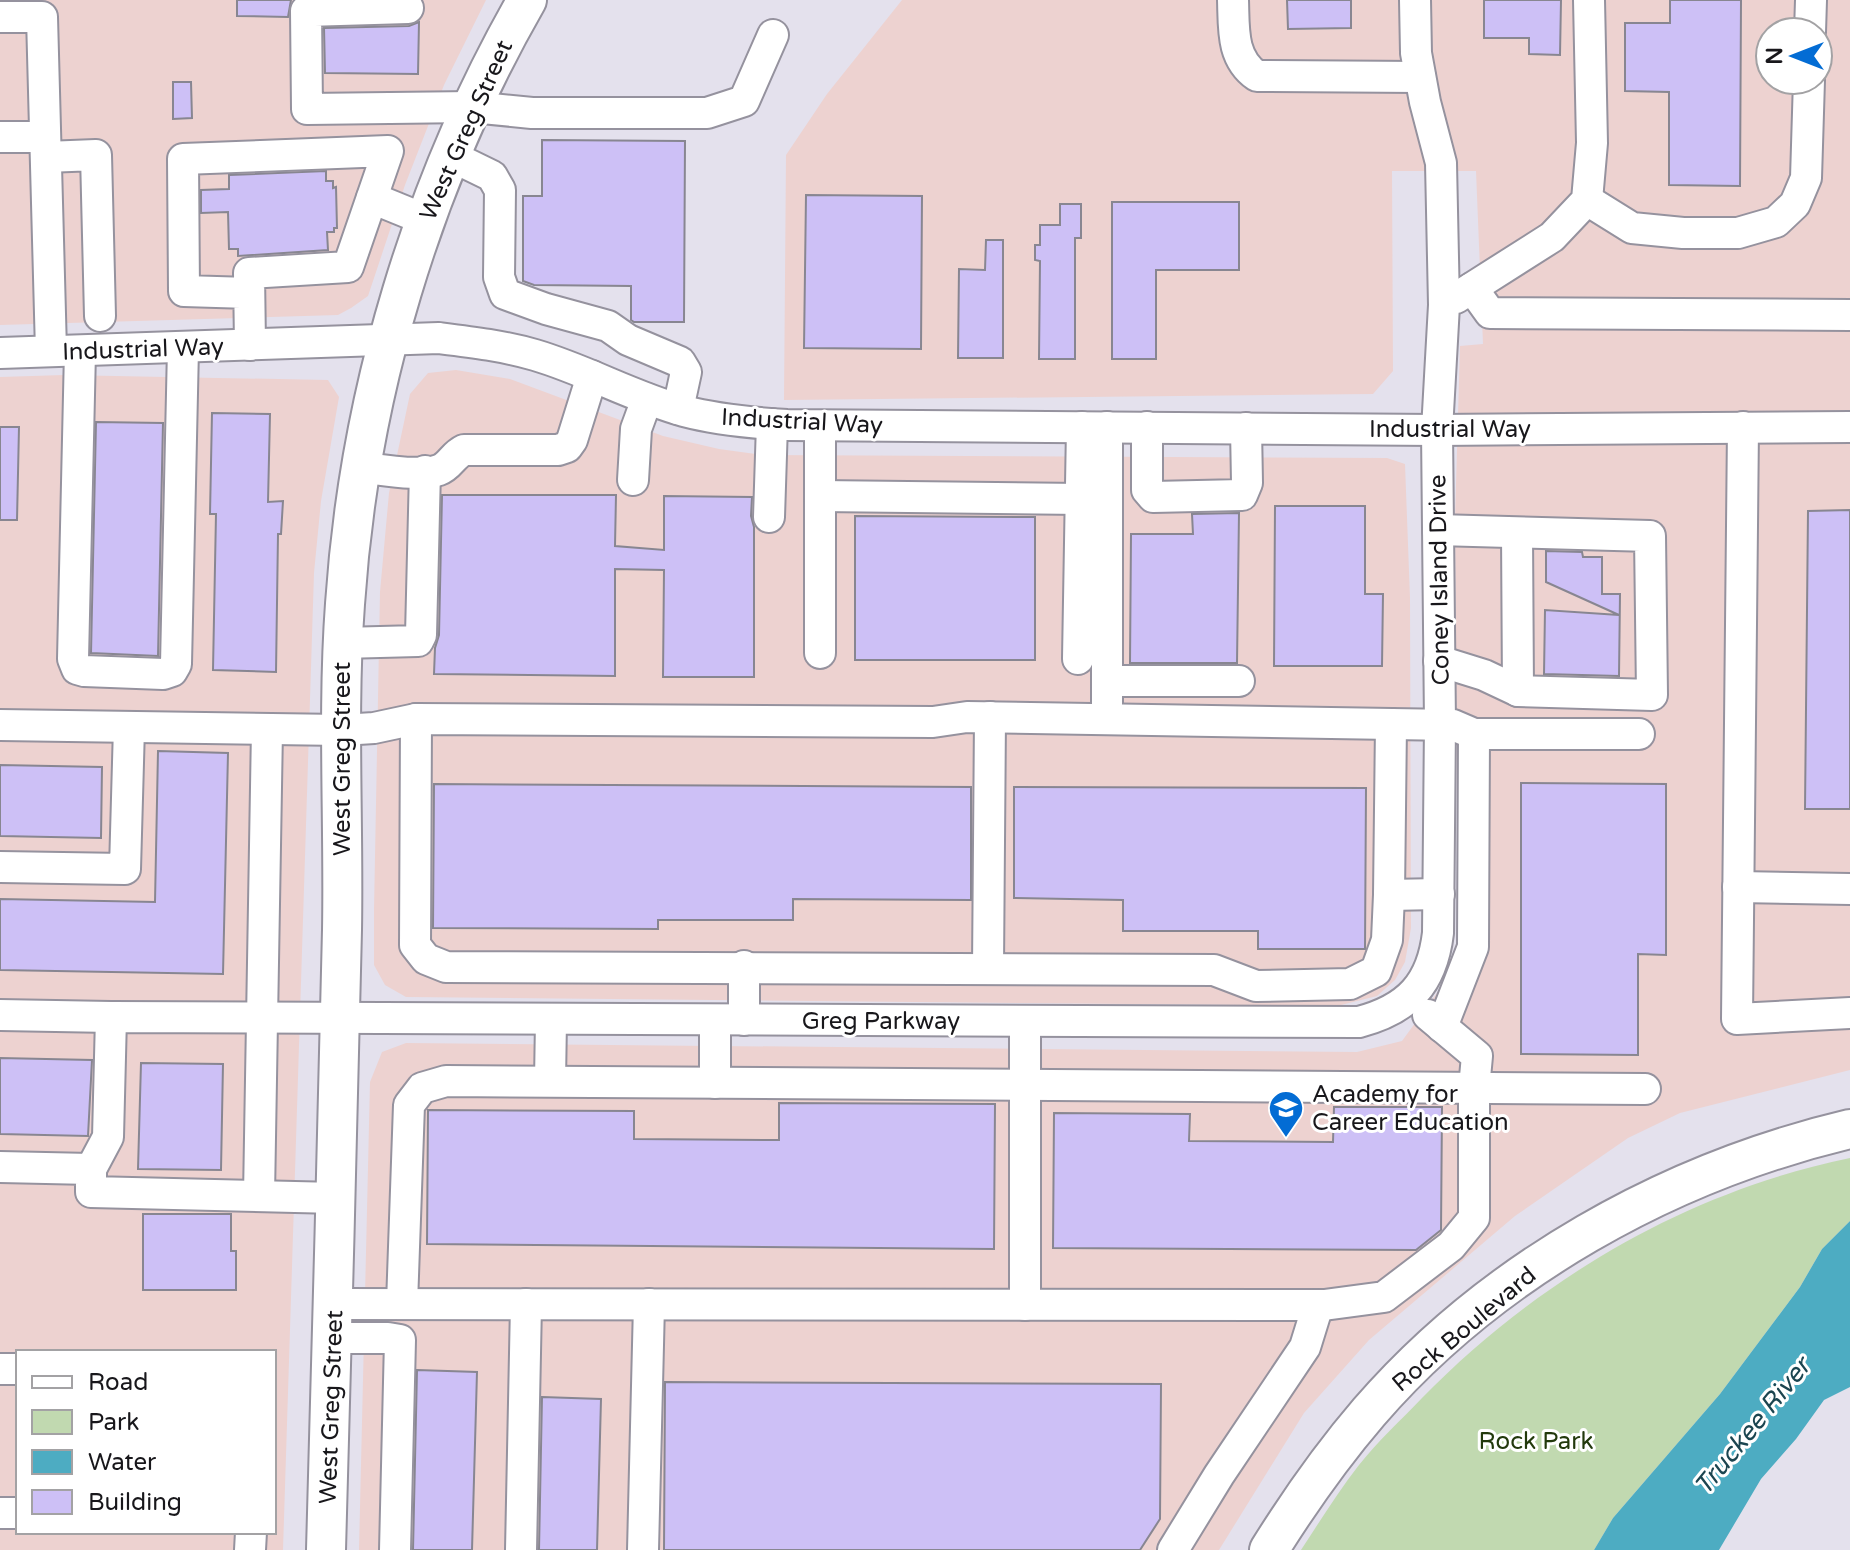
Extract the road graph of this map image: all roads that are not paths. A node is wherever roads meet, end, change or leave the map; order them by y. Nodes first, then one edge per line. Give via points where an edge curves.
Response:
1 (527, 0) edge
2 (1233, 0) edge
3 (1415, 0) edge
4 (1589, 0) edge
5 (408, 8) dead end
6 (0, 17) edge
7 (773, 35) dead end
8 (1420, 77) junction
9 (1809, 96) edge
10 (472, 107) junction
11 (307, 109) junction
12 (0, 137) edge
13 (46, 147) junction
14 (308, 153) junction
15 (451, 156) junction
16 (372, 198) junction
17 (1587, 200) junction
18 (426, 220) junction
19 (1472, 288) junction
20 (249, 293) junction
21 (513, 297) junction
22 (1444, 305) junction
23 (1850, 315) edge
24 (100, 316) dead end
25 (389, 342) junction
26 (250, 345) junction
27 (183, 348) junction
28 (507, 348) junction
29 (65, 351) junction
30 (0, 353) edge
31 (592, 376) junction
32 (647, 399) junction
33 (678, 409) junction
34 (772, 424) junction
35 (820, 426) junction
36 (1095, 427) junction
37 (1147, 427) junction
38 (1743, 427) junction
39 (1850, 427) edge
40 (1246, 428) junction
41 (1437, 430) junction
42 (361, 467) junction
43 (425, 471) junction
44 (633, 480) dead end
45 (820, 496) junction
46 (1082, 499) junction
47 (769, 517) dead end
48 (1438, 530) junction
49 (1517, 533) junction
50 (342, 643) junction
51 (820, 653) dead end
52 (1078, 659) dead end
53 (1439, 661) junction
54 (1107, 681) junction
55 (1239, 681) dead end
56 (1518, 691) junction
57 (990, 717) junction
58 (416, 719) junction
59 (1107, 719) junction
60 (1391, 724) junction
61 (1440, 724) junction
62 (0, 725) edge
63 (129, 727) junction
64 (267, 729) junction
65 (342, 730) junction
66 (1474, 734) junction
67 (1639, 734) dead end
68 (0, 867) edge
69 (1738, 887) junction
70 (1850, 889) edge
71 (1439, 894) junction
72 (1389, 895) junction
73 (744, 966) junction
74 (568, 967) junction
75 (997, 968) junction
76 (1256, 986) junction
77 (1412, 995) junction
78 (1850, 1013) edge
79 (0, 1015) edge
80 (111, 1017) junction
81 (262, 1019) junction
82 (339, 1020) junction
83 (559, 1020) junction
84 (729, 1020) junction
85 (1015, 1021) junction
86 (1253, 1021) junction
87 (1442, 1027) junction
88 (550, 1081) junction
89 (715, 1083) junction
90 (1025, 1085) junction
91 (1474, 1088) junction
92 (1645, 1089) dead end
93 (1849, 1129) edge
94 (0, 1167) edge
95 (91, 1169) junction
96 (259, 1196) junction
97 (336, 1198) junction
98 (402, 1304) junction
99 (526, 1304) junction
100 (649, 1304) junction
101 (1025, 1305) junction
102 (1318, 1305) junction
103 (333, 1321) junction
104 (326, 1550) edge
105 (395, 1550) edge
106 (521, 1550) edge
107 (643, 1550) edge
108 (1173, 1550) edge
109 (1269, 1550) edge

1 - 10 main road, West Greg Street
2 - 8 street via 1238,55 1257,76
3 - 8 street, Coney Island Drive
4 - 17 street via 1592,143
5 - 11 street via 306,11
6 - 13 street via 42,17
7 - 10 street via 744,101 707,113 532,113
8 - 22 street, Coney Island Drive via 1441,163
9 - 17 street via 1806,178 1795,204 1776,222 1738,233 1632,228
10 - 11 street
10 - 15 main road, West Greg Street
11 - 14 street
12 - 13 street
13 - 24 street via 96,155
13 - 29 street
14 - 16 street via 388,151
14 - 20 street via 183,159 184,291
15 - 18 main road, West Greg Street
15 - 21 street via 492,176 500,190 499,277 505,294
16 - 18 street
16 - 20 street via 348,267 249,273
17 - 19 street via 1552,237
18 - 25 main road, West Greg Street
19 - 22 street
19 - 23 street via 1490,313
20 - 26 street
21 - 28 street
21 - 33 street via 608,326 680,362 686,372
22 - 41 street, Coney Island Drive
25 - 26 street, Industrial Way
25 - 28 street, Industrial Way via 439,338
25 - 42 main road, West Greg Street
26 - 27 street, Industrial Way
27 - 29 street, Industrial Way
27 - 29 street via 176,664 163,674 84,671 73,659
28 - 31 street, Industrial Way
29 - 30 street, Industrial Way
31 - 32 street, Industrial Way
31 - 43 street via 567,447 464,450 439,470
32 - 33 street, Industrial Way
32 - 44 street via 636,429
33 - 34 street, Industrial Way
34 - 35 street, Industrial Way
34 - 47 street
35 - 36 street, Industrial Way
35 - 45 street
36 - 37 street, Industrial Way
36 - 46 street
36 - 54 street
37 - 40 street, Industrial Way
37 - 40 street via 1147,490 1153,497 1242,495 1247,483
38 - 39 street, Industrial Way
38 - 41 street, Industrial Way
38 - 69 street
40 - 41 street, Industrial Way
41 - 48 street, Coney Island Drive
42 - 43 street
42 - 50 main road, West Greg Street
43 - 50 street via 421,635 410,643
45 - 46 street
45 - 51 street
46 - 52 street
48 - 49 street
48 - 53 street, Coney Island Drive
49 - 56 street
49 - 56 street via 1650,536 1652,679 1652,695
50 - 65 main road, West Greg Street
53 - 56 street
53 - 61 street, Coney Island Drive
54 - 55 street
54 - 59 street
57 - 58 street via 933,722
57 - 59 street
57 - 75 street
58 - 65 street
58 - 74 street via 415,945 426,959 446,967
59 - 60 street
60 - 61 street
60 - 72 street
61 - 66 street
61 - 71 street, Coney Island Drive
62 - 63 street
63 - 64 street
63 - 68 street via 125,869
64 - 65 street
64 - 81 street
65 - 82 main road, West Greg Street
66 - 67 street
66 - 87 street via 1473,947
69 - 70 street
69 - 78 street via 1737,1019
71 - 72 street
71 - 77 street, Coney Island Drive via 1436,953
72 - 76 street via 1387,940 1376,971 1350,984
73 - 74 street
73 - 75 street
73 - 84 street
74 - 83 street
75 - 76 street via 1214,970
75 - 85 street
76 - 86 street
77 - 86 street, Greg Parkway via 1382,1015 1359,1022
77 - 87 street
79 - 80 street, Greg Parkway
80 - 81 street, Greg Parkway
80 - 95 street via 108,1137
81 - 82 street, Greg Parkway
81 - 96 street
82 - 83 street, Greg Parkway
82 - 97 main road, West Greg Street
83 - 84 street, Greg Parkway
83 - 88 street
84 - 85 street, Greg Parkway
84 - 89 street
85 - 86 street, Greg Parkway
85 - 90 street
87 - 91 street via 1477,1056
88 - 89 street
88 - 98 street via 446,1081 422,1088 409,1105
89 - 90 street
90 - 91 street
90 - 101 street
91 - 92 street
91 - 102 street via 1474,1218 1451,1246 1384,1297
93 - 109 main road, Rock Boulevard via 1755,1156 1659,1195 1518,1279 1446,1337 1370,1411
94 - 95 street
95 - 96 street via 91,1192
96 - 97 street
97 - 103 main road, West Greg Street
98 - 99 street
98 - 103 street
99 - 100 street
99 - 106 street
100 - 101 street
100 - 107 street
101 - 102 street
102 - 108 street via 1305,1347
103 - 104 main road, West Greg Street
103 - 105 street via 400,1340

